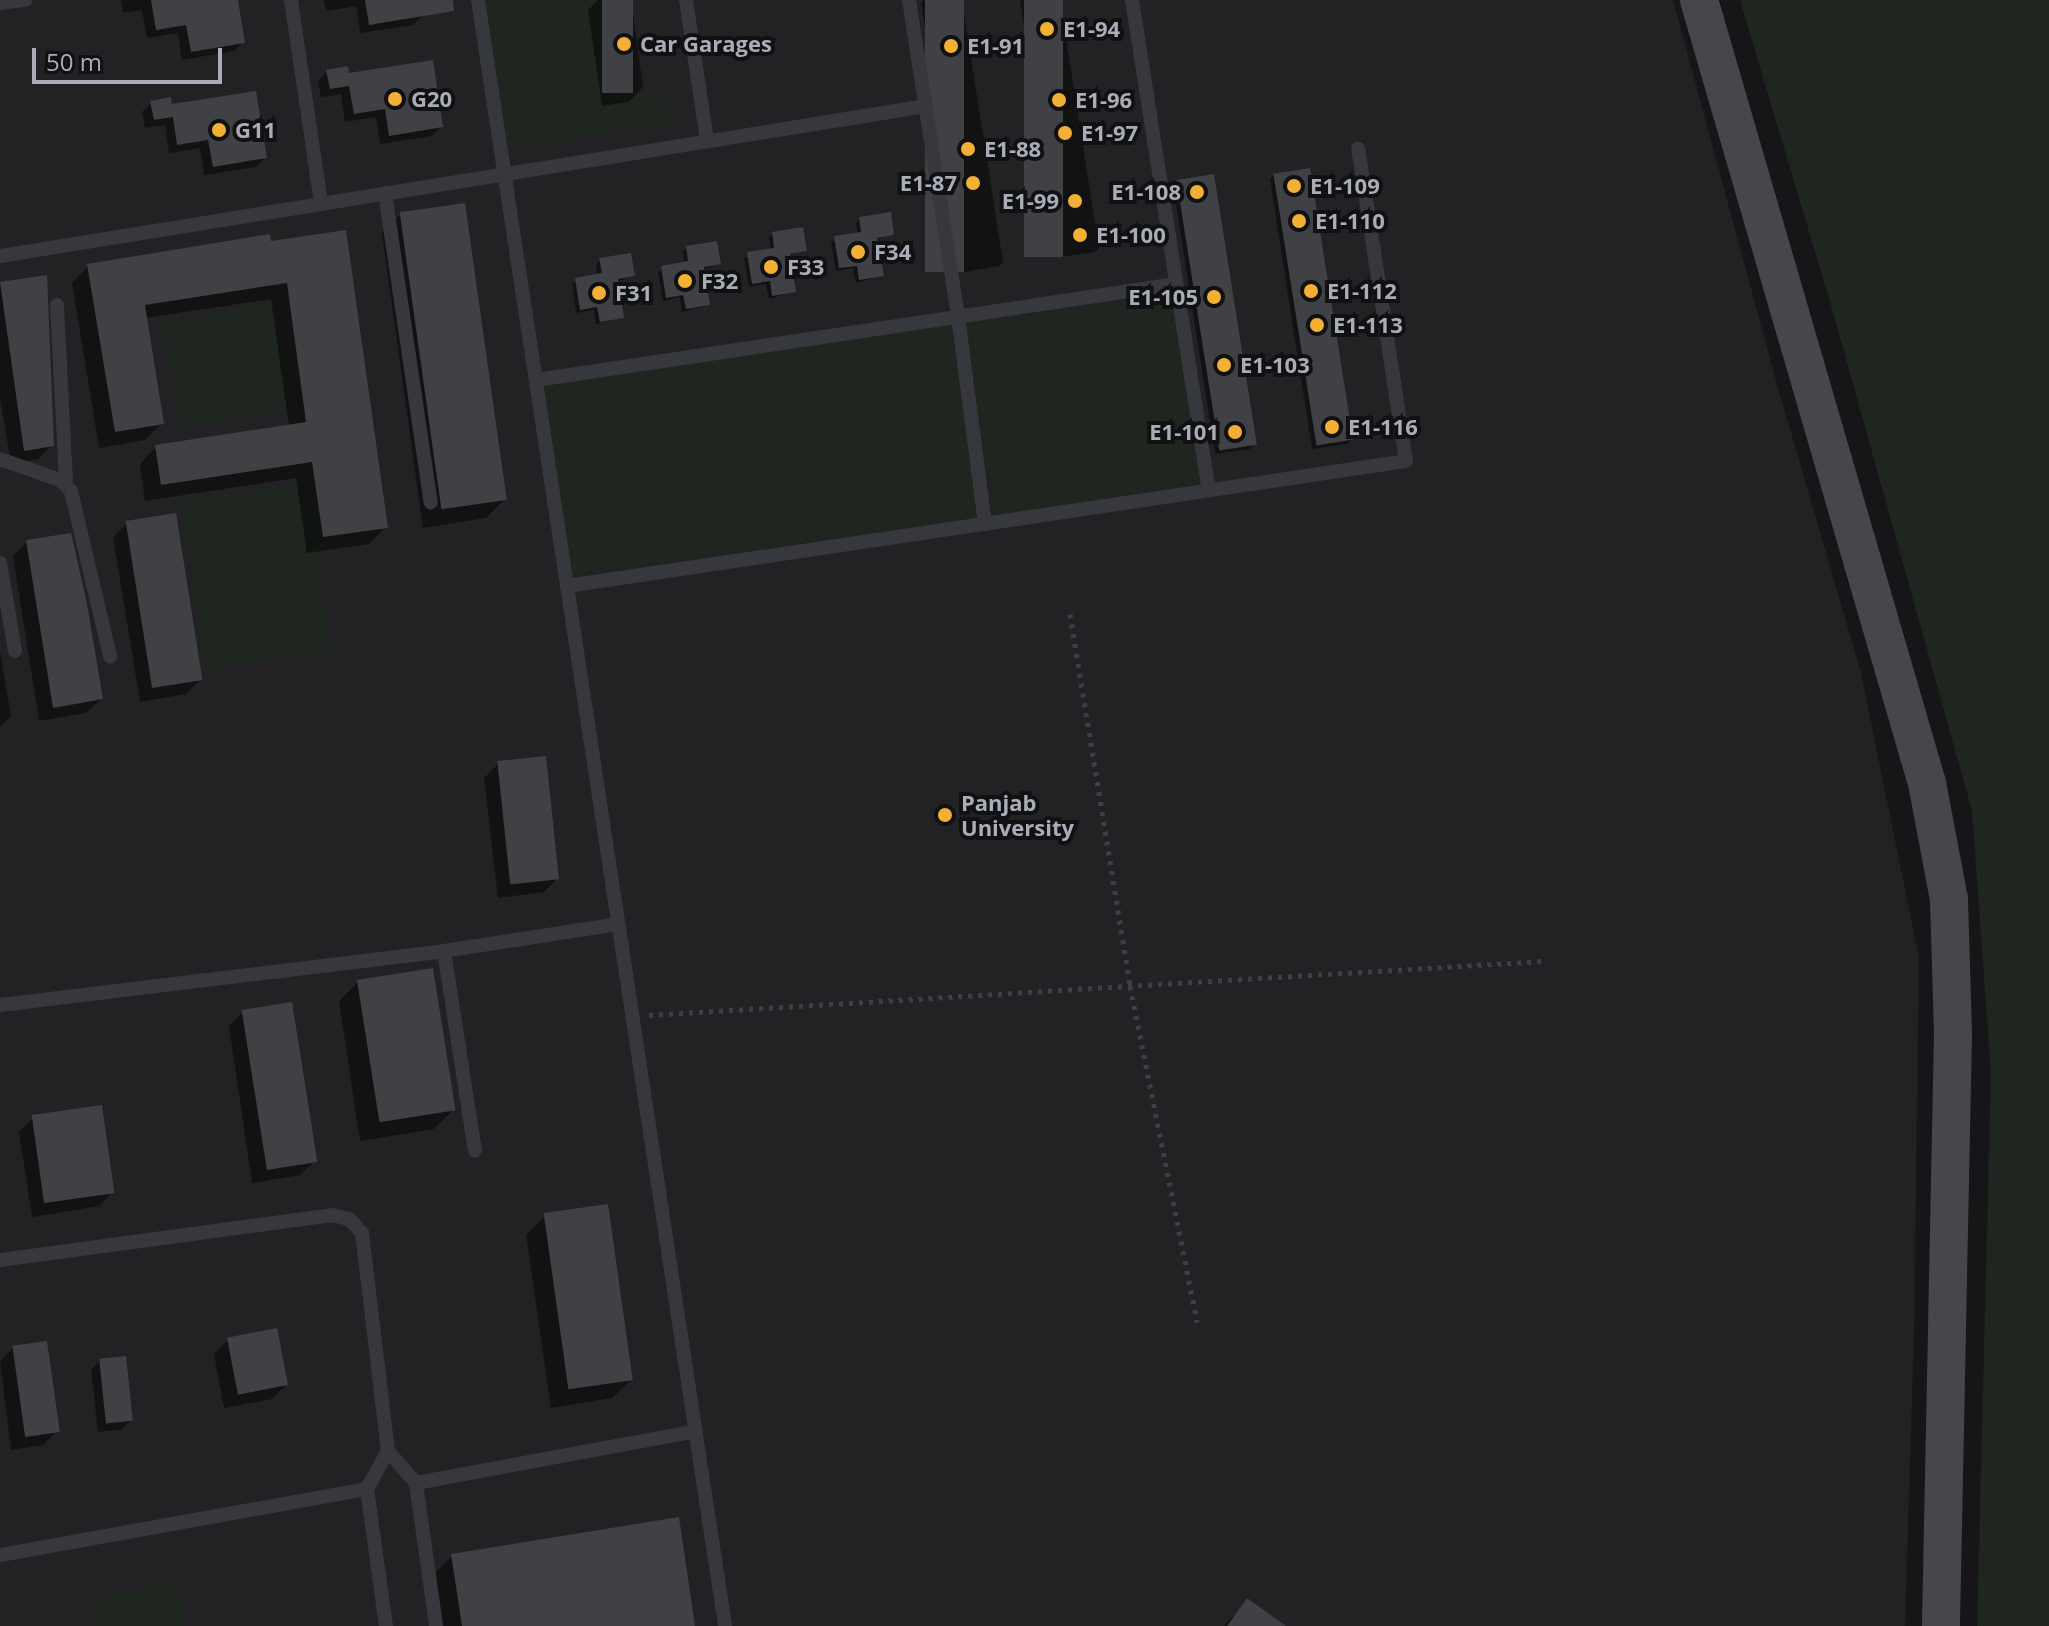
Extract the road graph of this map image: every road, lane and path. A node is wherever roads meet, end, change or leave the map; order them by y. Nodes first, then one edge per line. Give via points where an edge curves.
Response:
1 (26, 0) edge
2 (291, 0) edge
3 (478, 0) edge
4 (686, 0) edge
5 (909, 0) edge
6 (1132, 0) edge
7 (1699, 0) edge
8 (0, 3) edge
9 (926, 106) junction
10 (707, 141) junction
11 (1358, 149) dead end
12 (504, 173) junction
13 (385, 193) junction
14 (321, 203) junction
15 (0, 256) edge
16 (1176, 284) junction
17 (57, 305) dead end
18 (958, 316) junction
19 (536, 380) junction
20 (0, 459) edge
21 (66, 483) junction
22 (1209, 490) junction
23 (431, 503) dead end
24 (985, 524) junction
25 (0, 563) edge
26 (567, 586) junction
27 (1070, 614) dead end
28 (15, 651) dead end
29 (110, 656) dead end
30 (618, 924) junction
31 (444, 951) junction
32 (1542, 961) dead end
33 (1130, 986) junction
34 (0, 1005) edge
35 (632, 1016) junction
36 (475, 1151) dead end
37 (0, 1260) edge
38 (1197, 1322) dead end
39 (696, 1431) junction
40 (388, 1451) junction
41 (416, 1483) junction
42 (367, 1489) junction
43 (0, 1555) edge
44 (386, 1626) edge
45 (436, 1626) edge
46 (725, 1626) edge
47 (1941, 1626) edge

1 - 8 lane
2 - 14 lane
3 - 12 lane
4 - 10 lane
5 - 9 lane
6 - 16 lane
7 - 47 street via 1927,783 1949,899 1953,1032
9 - 10 lane
9 - 18 lane
10 - 12 lane
11 - 22 lane via 1406,461
12 - 13 lane
12 - 19 lane
13 - 14 lane
13 - 23 lane
14 - 15 lane
16 - 18 lane
16 - 22 lane
17 - 21 lane
18 - 19 lane
18 - 24 lane
19 - 26 lane
20 - 21 lane
21 - 29 lane via 74,497
22 - 24 lane
24 - 26 lane
25 - 28 lane
26 - 30 lane
27 - 33 path
30 - 31 lane
30 - 35 lane
31 - 34 lane
31 - 36 lane
32 - 33 path
33 - 35 path
33 - 38 path
35 - 39 lane
37 - 40 lane via 332,1215 349,1219 362,1233
39 - 41 lane
39 - 46 lane
40 - 41 lane
40 - 42 lane
41 - 45 lane
42 - 43 lane
42 - 44 lane

